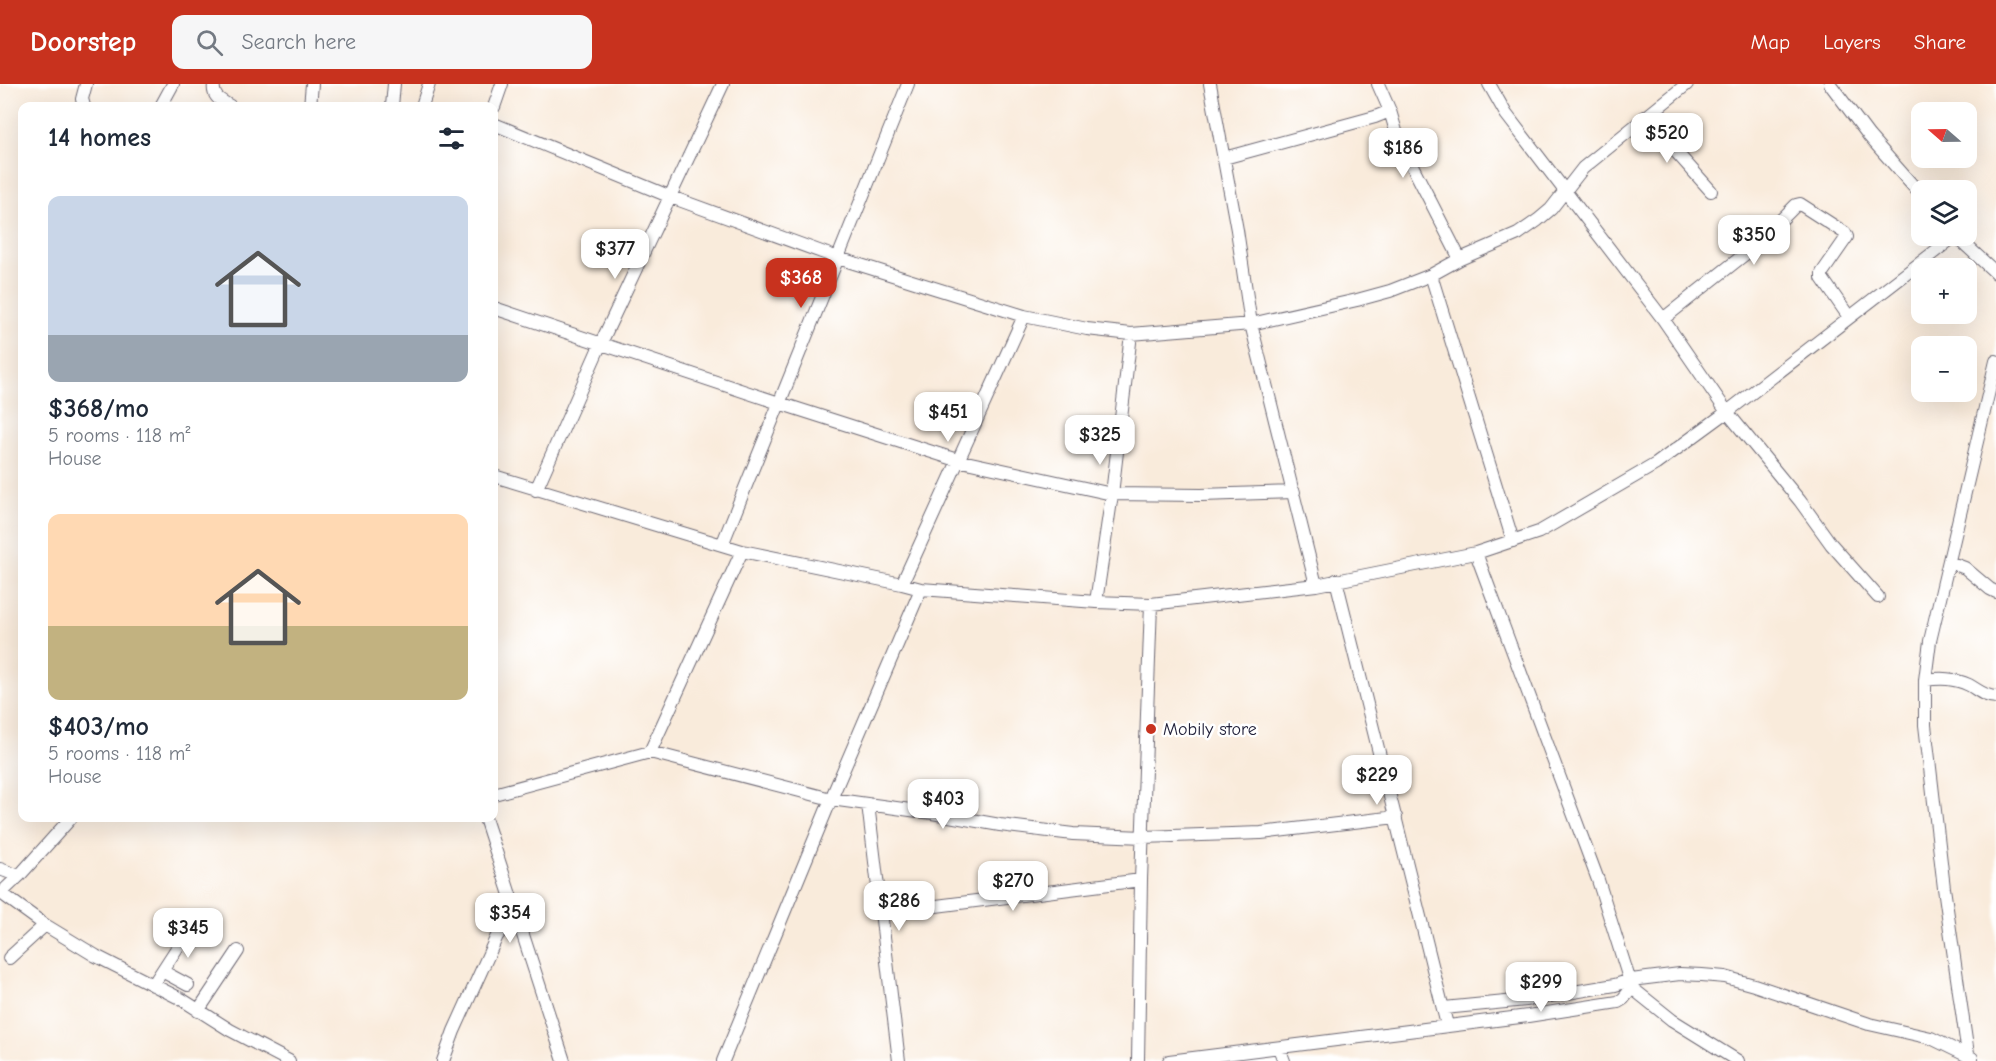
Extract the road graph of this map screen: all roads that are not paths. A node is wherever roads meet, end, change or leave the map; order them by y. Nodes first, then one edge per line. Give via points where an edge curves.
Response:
1 (87, 84) edge
2 (173, 84) edge
3 (214, 84) edge
4 (312, 84) edge
5 (394, 84) edge
6 (429, 84) edge
7 (502, 84) edge
8 (723, 84) edge
9 (908, 84) edge
10 (1210, 84) edge
11 (1378, 84) edge
12 (1489, 84) edge
13 (1687, 84) edge
14 (1830, 84) edge
15 (83, 102) edge
16 (163, 102) edge
17 (223, 102) edge
18 (310, 102) edge
19 (392, 102) edge
20 (426, 102) edge
21 (496, 102) edge
22 (1390, 111) junction
23 (1645, 117) junction
24 (498, 126) edge
25 (1224, 158) junction
26 (1911, 184) edge
27 (1565, 190) junction
28 (1711, 191) dead end
29 (671, 197) junction
30 (1942, 246) edge
31 (1966, 246) edge
32 (838, 258) junction
33 (1460, 259) junction
34 (1996, 273) edge
35 (1431, 275) junction
36 (498, 309) edge
37 (1024, 316) junction
38 (1850, 317) junction
39 (1663, 319) junction
40 (1251, 324) junction
41 (1131, 334) junction
42 (601, 343) junction
43 (1996, 361) edge
44 (779, 403) junction
45 (1727, 412) junction
46 (957, 460) junction
47 (498, 477) edge
48 (536, 490) junction
49 (1294, 492) junction
50 (1112, 494) junction
51 (1513, 541) junction
52 (722, 545) junction
53 (742, 551) junction
54 (1476, 553) junction
55 (1949, 562) junction
56 (1336, 580) junction
57 (902, 584) junction
58 (1316, 585) junction
59 (921, 590) junction
60 (1996, 592) edge
61 (1878, 597) dead end
62 (1096, 602) junction
63 (1151, 604) junction
64 (1925, 680) junction
65 (1996, 697) edge
66 (650, 752) junction
67 (498, 793) edge
68 (831, 800) junction
69 (868, 804) junction
70 (1396, 817) junction
71 (67, 822) edge
72 (486, 822) edge
73 (1143, 837) junction
74 (0, 869) edge
75 (19, 876) junction
76 (1141, 880) junction
77 (1, 893) edge
78 (881, 913) junction
79 (197, 917) dead end
80 (518, 919) junction
81 (45, 925) junction
82 (238, 951) dead end
83 (9, 958) dead end
84 (162, 971) junction
85 (1631, 984) junction
86 (153, 985) junction
87 (188, 985) dead end
88 (1526, 1000) junction
89 (1444, 1008) junction
90 (198, 1011) junction
91 (1528, 1016) junction
92 (1447, 1025) junction
93 (1279, 1048) junction
94 (1216, 1058) edge
95 (1972, 1059) edge
96 (289, 1061) edge
97 (443, 1061) edge
98 (564, 1061) edge
99 (723, 1061) edge
100 (899, 1061) edge
101 (1138, 1061) edge
102 (1169, 1061) edge
103 (1284, 1061) edge
104 (1738, 1061) edge

1 - 15 street
2 - 16 street
3 - 17 street via 216,98
4 - 18 street
5 - 19 street
6 - 20 street
7 - 21 street
8 - 29 street
9 - 32 street
10 - 25 street
11 - 22 street
12 - 27 street via 1506,114
13 - 23 street
14 - 26 street
22 - 25 street
22 - 33 street via 1398,138
23 - 27 street via 1583,168
23 - 28 street
24 - 29 street
25 - 40 street
27 - 33 street via 1551,209 1518,234
27 - 39 street
29 - 32 street
29 - 42 street
30 - 38 street
31 - 34 street
32 - 37 street
32 - 44 street
33 - 35 street
35 - 40 street via 1357,300
35 - 51 street
36 - 42 street
37 - 41 street
37 - 46 street
38 - 39 street via 1822,278 1847,237 1800,204 1754,247
38 - 45 street
39 - 45 street
40 - 41 street
40 - 49 street
41 - 50 street
42 - 44 street
42 - 48 street
43 - 55 street
44 - 46 street
44 - 52 street
45 - 51 street via 1656,464 1539,532
45 - 61 street
46 - 50 street
46 - 57 street
47 - 48 street
48 - 52 street
49 - 50 street
49 - 58 street
50 - 62 street
51 - 54 street
52 - 53 street
53 - 57 street
53 - 66 street
54 - 56 street
54 - 85 street via 1598,880
55 - 60 street via 1965,568
55 - 64 street
56 - 58 street
56 - 70 street
57 - 59 street
58 - 63 street
59 - 62 street
59 - 68 street
62 - 63 street
63 - 73 street
64 - 65 street via 1946,678
64 - 95 street via 1925,725 1944,888
66 - 67 street
66 - 68 street
68 - 69 street
68 - 99 street
69 - 73 street via 1062,833
69 - 78 street
70 - 73 street via 1261,833
70 - 89 street
71 - 75 street
72 - 80 street
73 - 76 street
74 - 75 street
75 - 77 street
76 - 78 street
76 - 101 street
77 - 81 street
78 - 100 street
79 - 84 street
80 - 97 street via 497,936
80 - 98 street
81 - 83 street
81 - 86 street
82 - 90 street
84 - 86 street
84 - 87 street
85 - 88 street
85 - 91 street via 1618,1002
85 - 95 street via 1680,974 1725,977 1869,1024 1931,1038
85 - 104 street via 1672,1020
86 - 90 street
88 - 89 street
88 - 91 street
89 - 92 street
90 - 96 street
91 - 92 street
92 - 93 street
93 - 94 street
93 - 103 street
94 - 102 street

